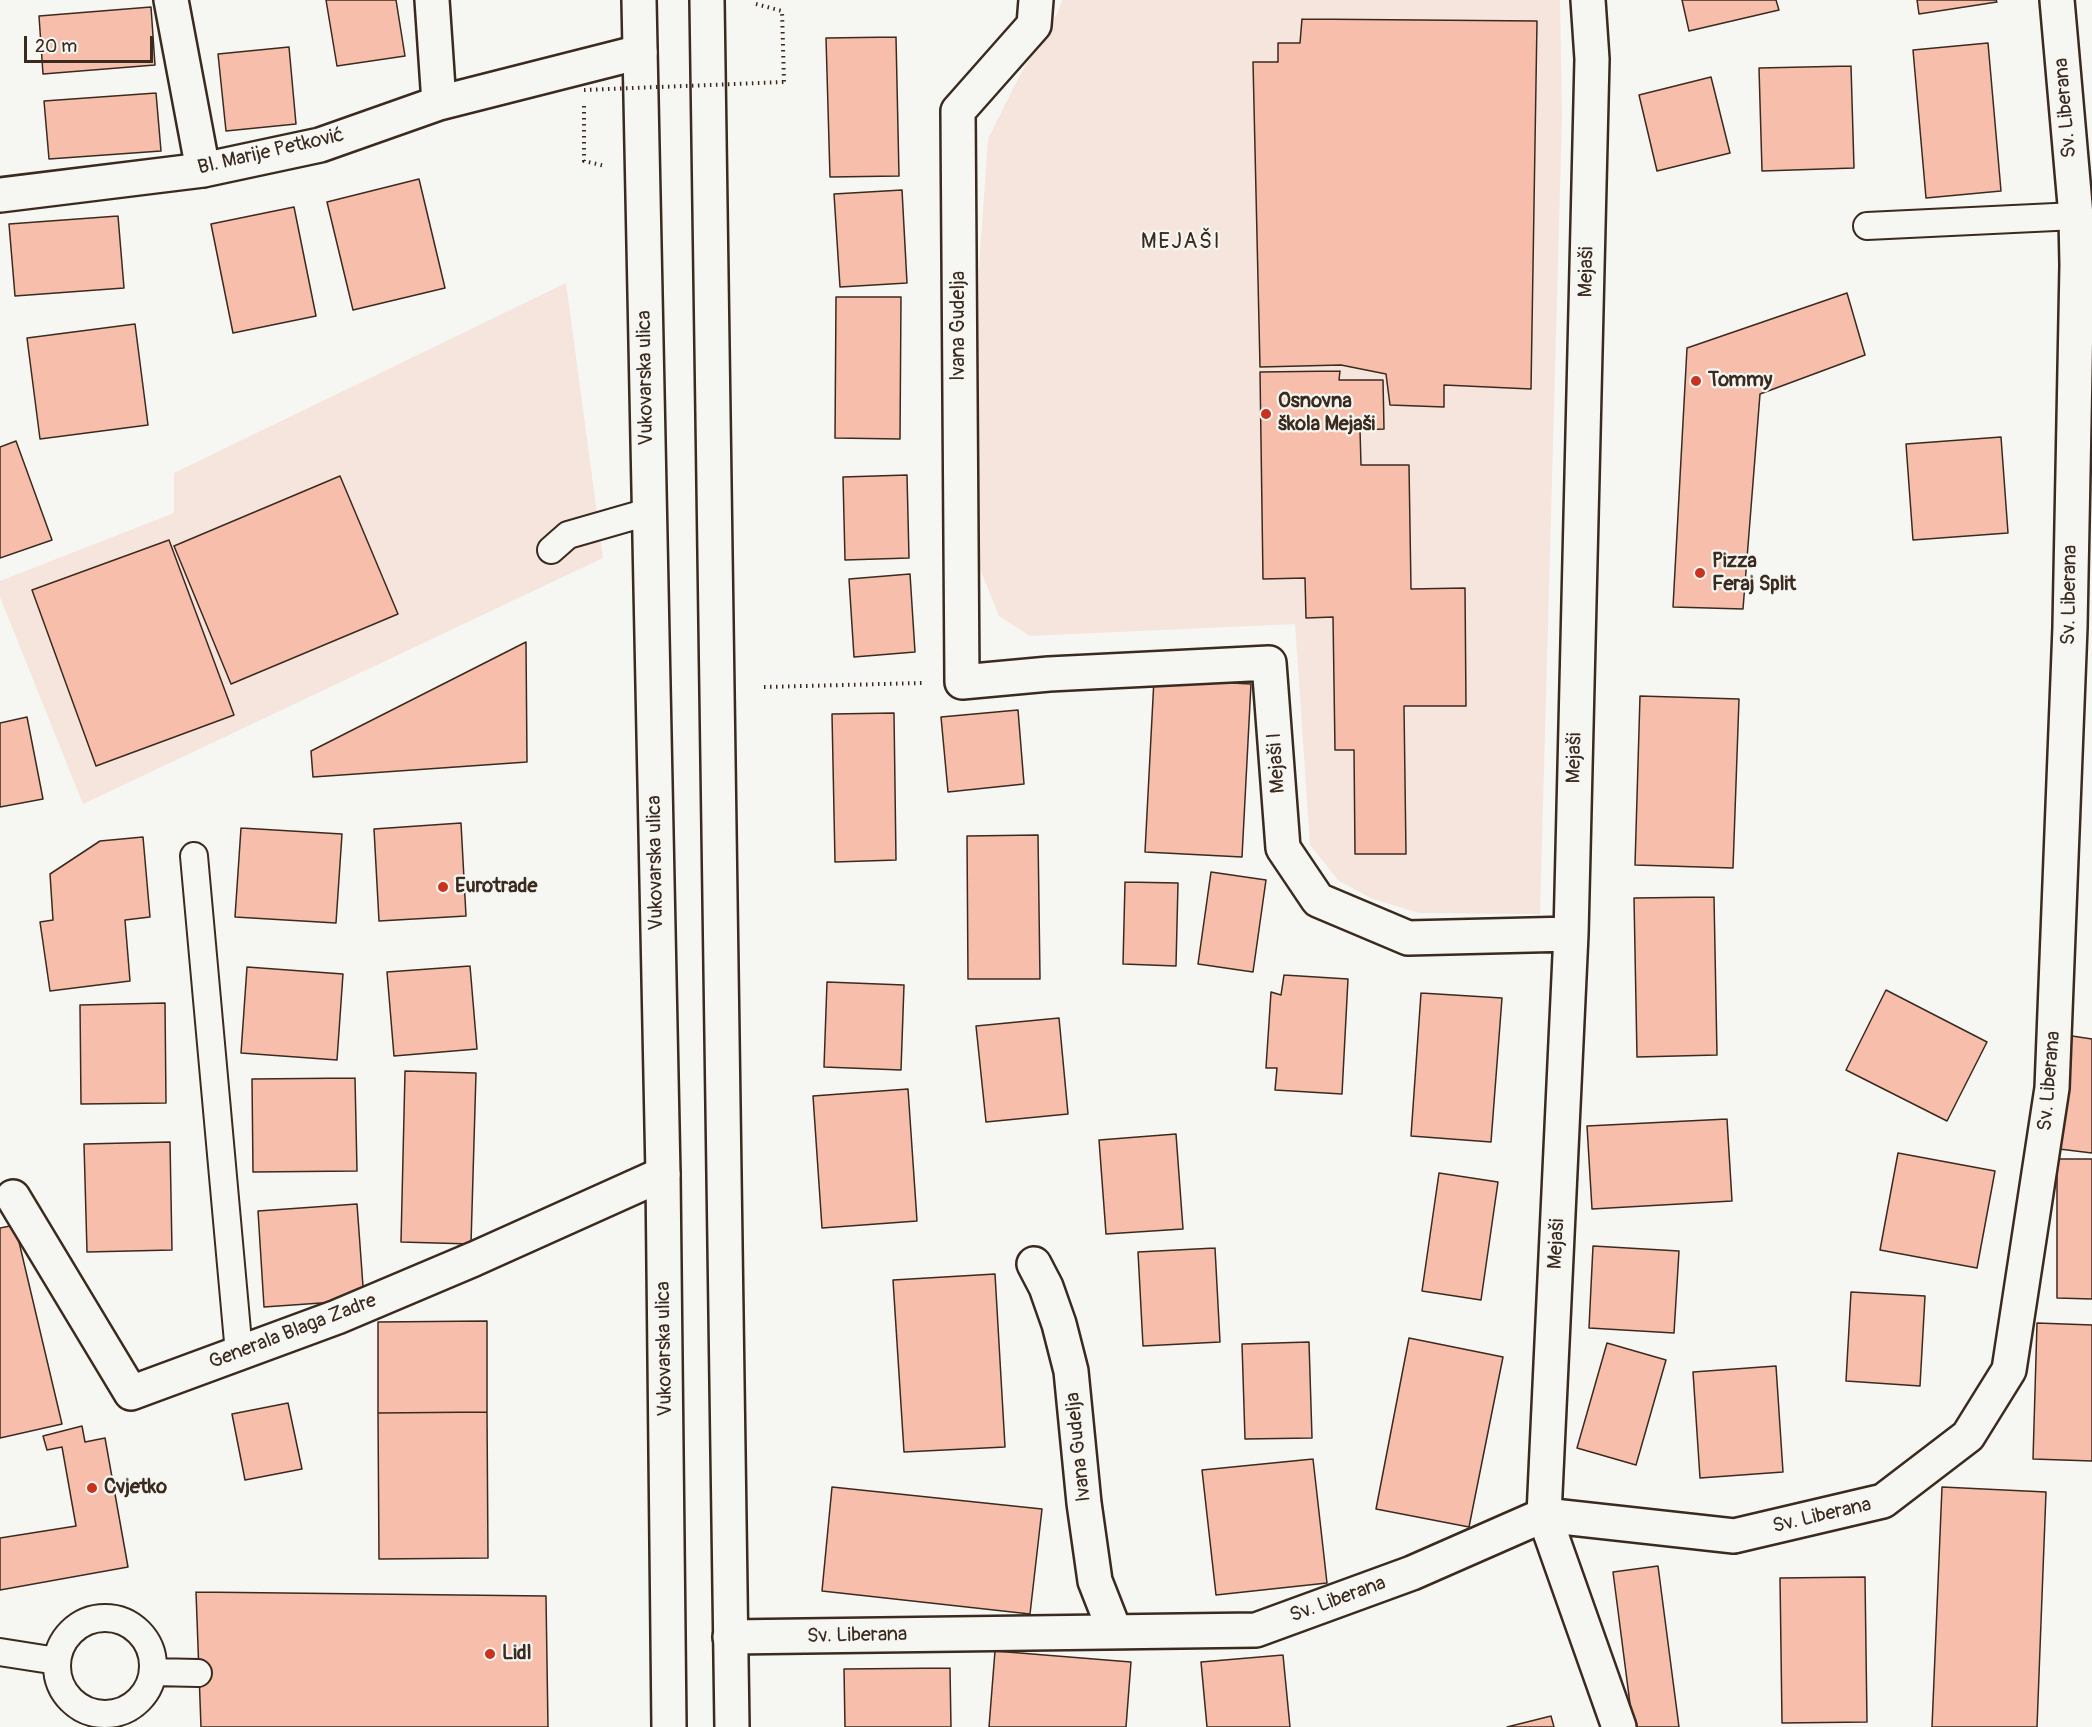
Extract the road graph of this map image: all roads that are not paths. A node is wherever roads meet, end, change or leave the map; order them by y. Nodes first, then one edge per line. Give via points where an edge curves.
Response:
1 (171, 0) edge
2 (432, 0) edge
3 (639, 0) edge
4 (708, 0) edge
5 (1036, 0) edge
6 (1588, 0) edge
7 (2057, 0) edge
8 (640, 52) junction
9 (439, 103) junction
10 (203, 170) junction
11 (0, 195) edge
12 (2076, 216) junction
13 (1867, 226) dead end
14 (2085, 265) edge
15 (648, 512) junction
16 (551, 550) dead end
17 (962, 682) joint
18 (194, 856) dead end
19 (1571, 934) junction
20 (663, 1174) junction
21 (14, 1197) dead end
22 (1034, 1264) dead end
23 (239, 1353) junction
24 (1544, 1515) junction
25 (1115, 1632) junction
26 (730, 1637) junction
27 (0, 1652) edge
28 (57, 1661) junction
29 (153, 1672) junction
30 (198, 1673) dead end
31 (113, 1721) edge
32 (669, 1727) edge
33 (732, 1727) edge
34 (1619, 1727) edge

1 - 10 street
2 - 9 street
3 - 8 street, Vukovarska ulica
4 - 26 street
5 - 17 street, Ivana Gudelja via 1034,25 958,111
6 - 19 street, Mejaši via 1592,59
7 - 12 street, Sv. Liberana
8 - 9 street, Bl. Marije Petković
8 - 15 street, Vukovarska ulica
9 - 10 street, Bl. Marije Petković via 320,145
10 - 11 street, Bl. Marije Petković
12 - 13 lane
12 - 14 street, Sv. Liberana
14 - 24 street, Sv. Liberana via 2052,1088 2009,1370 1968,1436 1883,1501 1734,1536
15 - 16 lane via 568,535
15 - 20 street, Vukovarska ulica
17 - 19 street, Mejaši I via 1269,663 1283,848 1318,900 1408,938
18 - 23 lane
19 - 24 street, Mejaši
20 - 23 street, Generala Blaga Zadre via 463,1264
20 - 32 street, Vukovarska ulica
21 - 23 street, Generala Blaga Zadre via 131,1393
22 - 25 street, Ivana Gudelja via 1059,1324 1071,1371 1095,1581
24 - 25 street, Sv. Liberana via 1412,1573 1256,1630
24 - 34 street
25 - 26 street, Sv. Liberana
26 - 33 street
27 - 28 lane
28 - 29 lane via 71,1632 83,1623 111,1619 125,1623 146,1642
28 - 31 lane via 58,1678 76,1705
29 - 30 lane
29 - 31 lane via 138,1701

